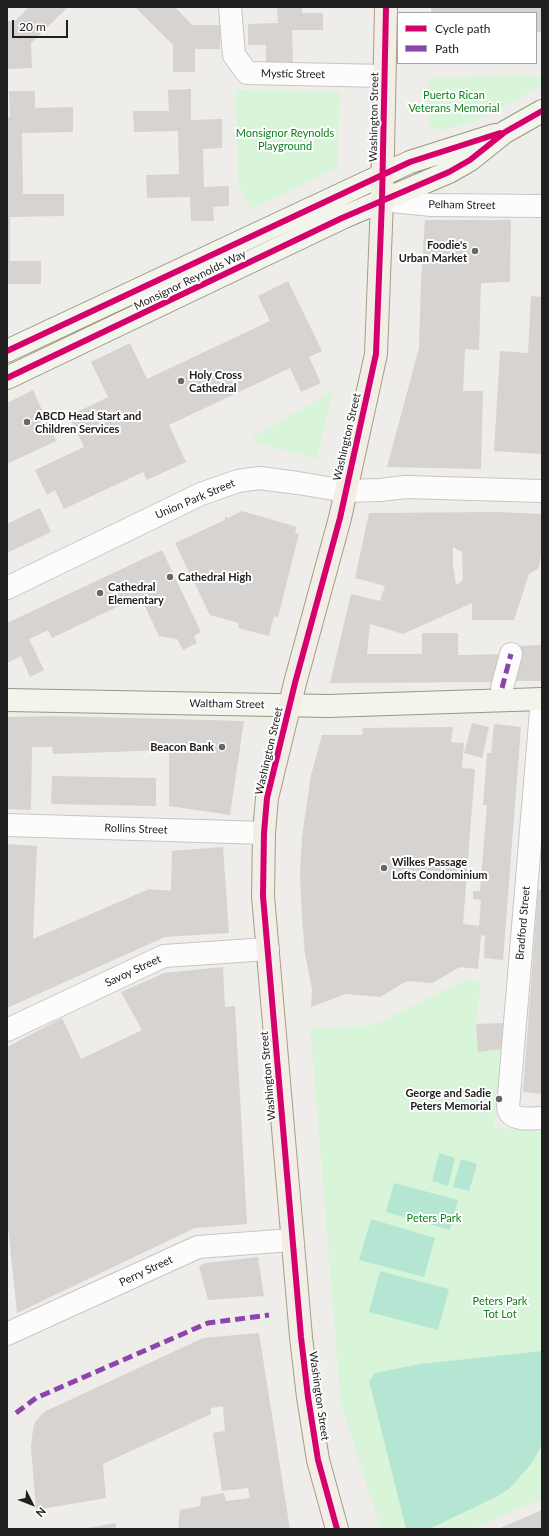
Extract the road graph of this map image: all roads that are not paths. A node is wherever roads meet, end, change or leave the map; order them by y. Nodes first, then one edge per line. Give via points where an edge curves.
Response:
1 (230, 7) edge
2 (386, 7) edge
3 (384, 76) junction
4 (542, 111) edge
5 (505, 132) junction
6 (382, 174) junction
7 (382, 200) junction
8 (542, 206) edge
9 (7, 351) edge
10 (7, 378) edge
11 (344, 490) junction
12 (542, 491) edge
13 (7, 588) edge
14 (511, 654) dead end
15 (502, 688) dead end
16 (542, 699) edge
17 (7, 700) edge
18 (290, 705) junction
19 (7, 825) edge
20 (264, 833) junction
21 (268, 948) junction
22 (7, 1030) edge
23 (542, 1118) edge
24 (292, 1240) junction
25 (7, 1334) edge
26 (337, 1529) edge

1 - 3 street, Mystic Street via 234,55 247,73
2 - 3 main road, Washington Street
3 - 6 main road, Washington Street
4 - 5 main road
5 - 6 main road, Monsignor Reynolds Way via 422,157
5 - 7 main road, Monsignor Reynolds Way via 456,168
6 - 7 main road, Washington Street
6 - 9 main road, Monsignor Reynolds Way
7 - 8 street, Pelham Street via 432,205
7 - 10 main road, Monsignor Reynolds Way
7 - 11 main road, Washington Street via 376,354
11 - 12 street, Union Park Street via 406,487
11 - 13 street, Union Park Street via 259,478 238,481 201,494
11 - 18 main road, Washington Street via 340,518
14 - 15 street
16 - 18 main road, Waltham Street
16 - 23 street, Bradford Street via 508,1107 515,1117
17 - 18 main road, Waltham Street
18 - 20 main road, Washington Street via 267,798
19 - 20 street, Rollins Street
20 - 21 main road, Washington Street via 263,896
21 - 22 street, Savoy Street via 164,956
21 - 24 main road, Washington Street
24 - 25 street, Perry Street via 198,1247
24 - 26 main road, Washington Street via 311,1426

